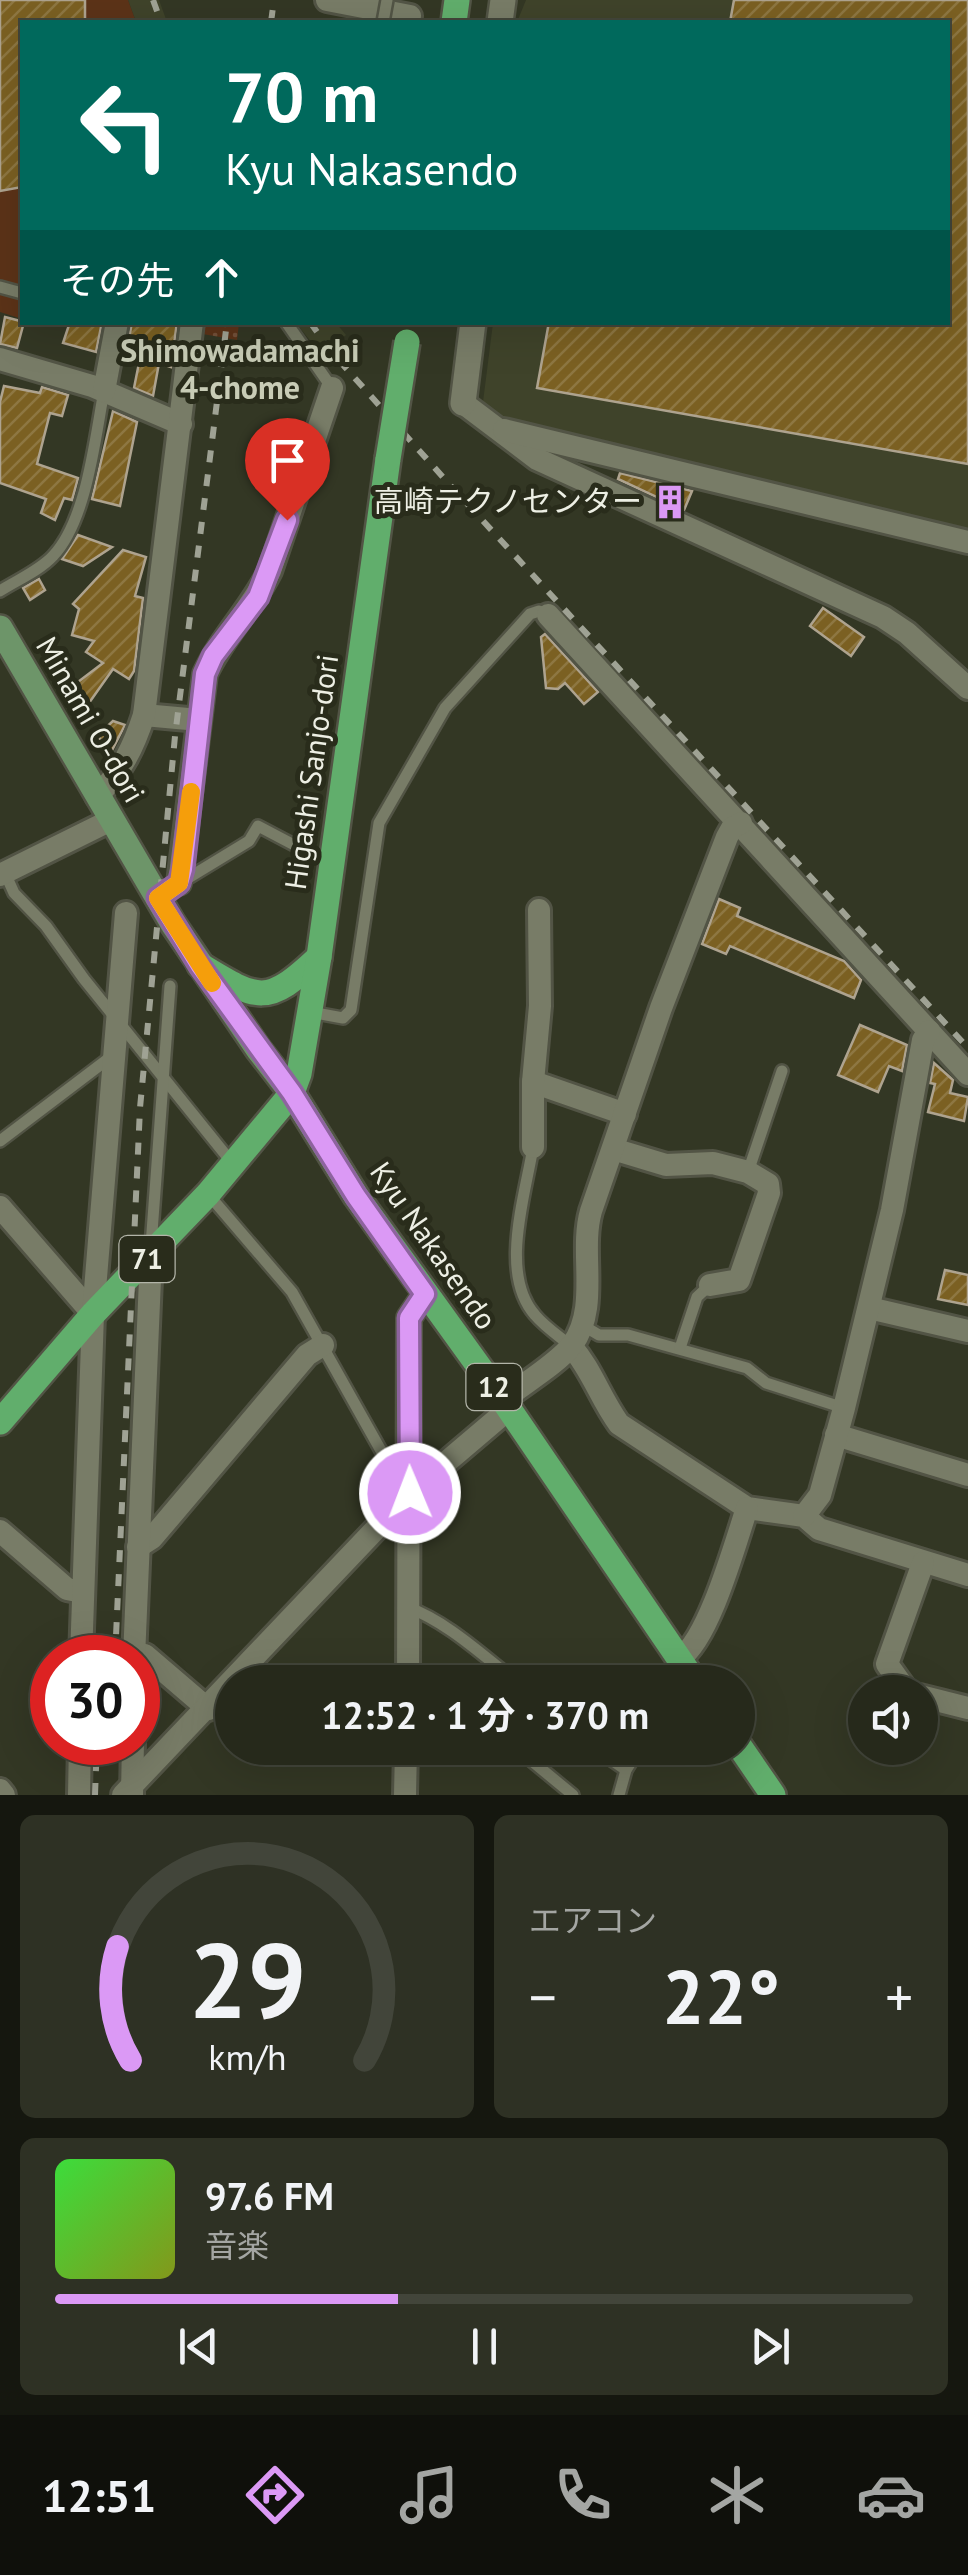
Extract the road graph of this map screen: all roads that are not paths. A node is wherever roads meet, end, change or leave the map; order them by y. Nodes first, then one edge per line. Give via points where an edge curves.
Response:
1 (326, 0) edge
2 (411, 13) edge
3 (116, 325) edge
4 (192, 325) edge
5 (288, 325) edge
6 (474, 325) edge
7 (408, 332) edge
8 (0, 359) edge
9 (332, 388) joint
10 (104, 391) junction
11 (463, 403) joint
12 (181, 424) junction
13 (490, 426) junction
14 (968, 542) edge
15 (0, 591) edge
16 (548, 615) joint
17 (0, 628) edge
18 (8, 660) edge
19 (968, 688) edge
20 (144, 714) junction
21 (199, 720) junction
22 (97, 796) junction
23 (111, 820) junction
24 (741, 823) junction
25 (296, 846) dead end
26 (2, 874) edge
27 (168, 891) junction
28 (538, 910) dead end
29 (126, 913) dead end
30 (319, 957) junction
31 (200, 966) junction
32 (170, 986) dead end
33 (310, 1012) junction
34 (116, 1016) junction
35 (929, 1031) junction
36 (133, 1039) junction
37 (112, 1056) junction
38 (782, 1071) dead end
39 (968, 1074) edge
40 (164, 1076) junction
41 (533, 1082) junction
42 (292, 1093) junction
43 (625, 1114) junction
44 (0, 1141) edge
45 (532, 1147) joint
46 (613, 1149) junction
47 (233, 1164) junction
48 (748, 1172) junction
49 (208, 1194) junction
50 (0, 1207) edge
51 (151, 1255) junction
52 (710, 1285) joint
53 (425, 1294) junction
54 (869, 1308) junction
55 (93, 1314) junction
56 (968, 1332) edge
57 (576, 1336) junction
58 (323, 1345) junction
59 (680, 1348) junction
60 (506, 1404) junction
61 (844, 1408) junction
62 (0, 1422) edge
63 (836, 1435) junction
64 (968, 1475) edge
65 (410, 1493) junction
66 (747, 1508) junction
67 (804, 1516) junction
68 (0, 1530) edge
69 (138, 1547) junction
70 (923, 1563) junction
71 (968, 1575) edge
72 (82, 1592) junction
73 (407, 1608) junction
74 (81, 1635) edge
75 (135, 1635) edge
76 (408, 1665) edge
77 (495, 1665) edge
78 (682, 1665) edge
79 (689, 1665) edge
80 (160, 1668) edge
81 (895, 1675) edge
82 (938, 1700) edge
83 (968, 1708) edge
84 (208, 1709) junction
85 (80, 1765) edge
86 (131, 1765) edge
87 (406, 1765) edge
88 (537, 1765) edge
89 (619, 1765) edge
90 (629, 1765) edge
91 (752, 1765) edge
92 (626, 1770) junction
93 (129, 1792) edge
94 (79, 1795) edge
95 (406, 1795) edge
96 (573, 1795) edge
97 (619, 1795) edge
98 (773, 1795) edge

1 - 2 street
3 - 10 street
4 - 12 street
5 - 9 lane
6 - 11 street
7 - 30 main road, Higashi Sanjo-dori, bridge
8 - 10 street
9 - 21 street via 270,571 205,674
10 - 12 street
10 - 15 lane via 70,527 52,558
11 - 13 street
12 - 20 street
13 - 14 street
13 - 19 street via 537,459 884,617
16 - 24 street
16 - 33 lane via 530,614 445,708 380,823 351,1010 342,1018
17 - 18 main road, Minami O-dori
18 - 22 main road, Minami O-dori
20 - 21 street
20 - 22 street via 128,758
21 - 27 street
22 - 23 main road, Minami O-dori
23 - 26 street
23 - 27 main road, Minami O-dori
24 - 35 street
24 - 43 street via 727,836
25 - 27 lane via 258,826 248,840
26 - 34 lane
27 - 31 main road, Minami O-dori
28 - 41 street
29 - 34 street
30 - 31 main road via 288,986 263,994
30 - 33 main road, Higashi Sanjo-dori
31 - 42 main road, Minami O-dori
32 - 40 lane
33 - 42 main road, Higashi Sanjo-dori
34 - 36 lane
34 - 37 street
35 - 39 street
35 - 54 street
36 - 37 lane
36 - 40 lane
37 - 44 lane
37 - 55 street
38 - 48 lane
40 - 47 lane
40 - 51 lane
41 - 43 street
41 - 45 street
42 - 47 main road, 71
42 - 53 main road, Kyu Nakasendo / 12
43 - 46 street
45 - 57 lane via 514,1258 518,1283 534,1314
46 - 48 street via 666,1164 696,1161
46 - 57 street via 587,1225 586,1302
47 - 49 main road, 71
48 - 52 street via 768,1184 769,1193 744,1271 739,1280
49 - 51 main road, 71
49 - 58 lane via 292,1292
50 - 55 street
51 - 55 main road, 71
51 - 69 street
52 - 59 lane via 697,1297
53 - 60 main road, Kyu Nakasendo / 12
53 - 65 street via 409,1318
54 - 56 street
54 - 61 street
55 - 62 main road, 71
55 - 72 street
57 - 59 lane via 628,1335
57 - 60 street
57 - 66 street via 619,1424
58 - 65 lane
58 - 69 street via 307,1355
59 - 61 lane
60 - 65 street
60 - 78 main road, Kyu Nakasendo / 12
61 - 63 street
63 - 64 street
63 - 67 street via 820,1495
65 - 73 street
65 - 84 street
66 - 67 street
66 - 79 street
67 - 70 street via 819,1529
68 - 72 street via 67,1589
69 - 75 street
70 - 71 street
70 - 81 street via 887,1664
72 - 74 street
73 - 76 street
73 - 77 lane
80 - 84 street
82 - 83 street
84 - 93 street
85 - 94 street
86 - 93 street
87 - 95 street
88 - 96 lane
89 - 92 lane
90 - 92 lane
91 - 98 main road
92 - 97 lane

